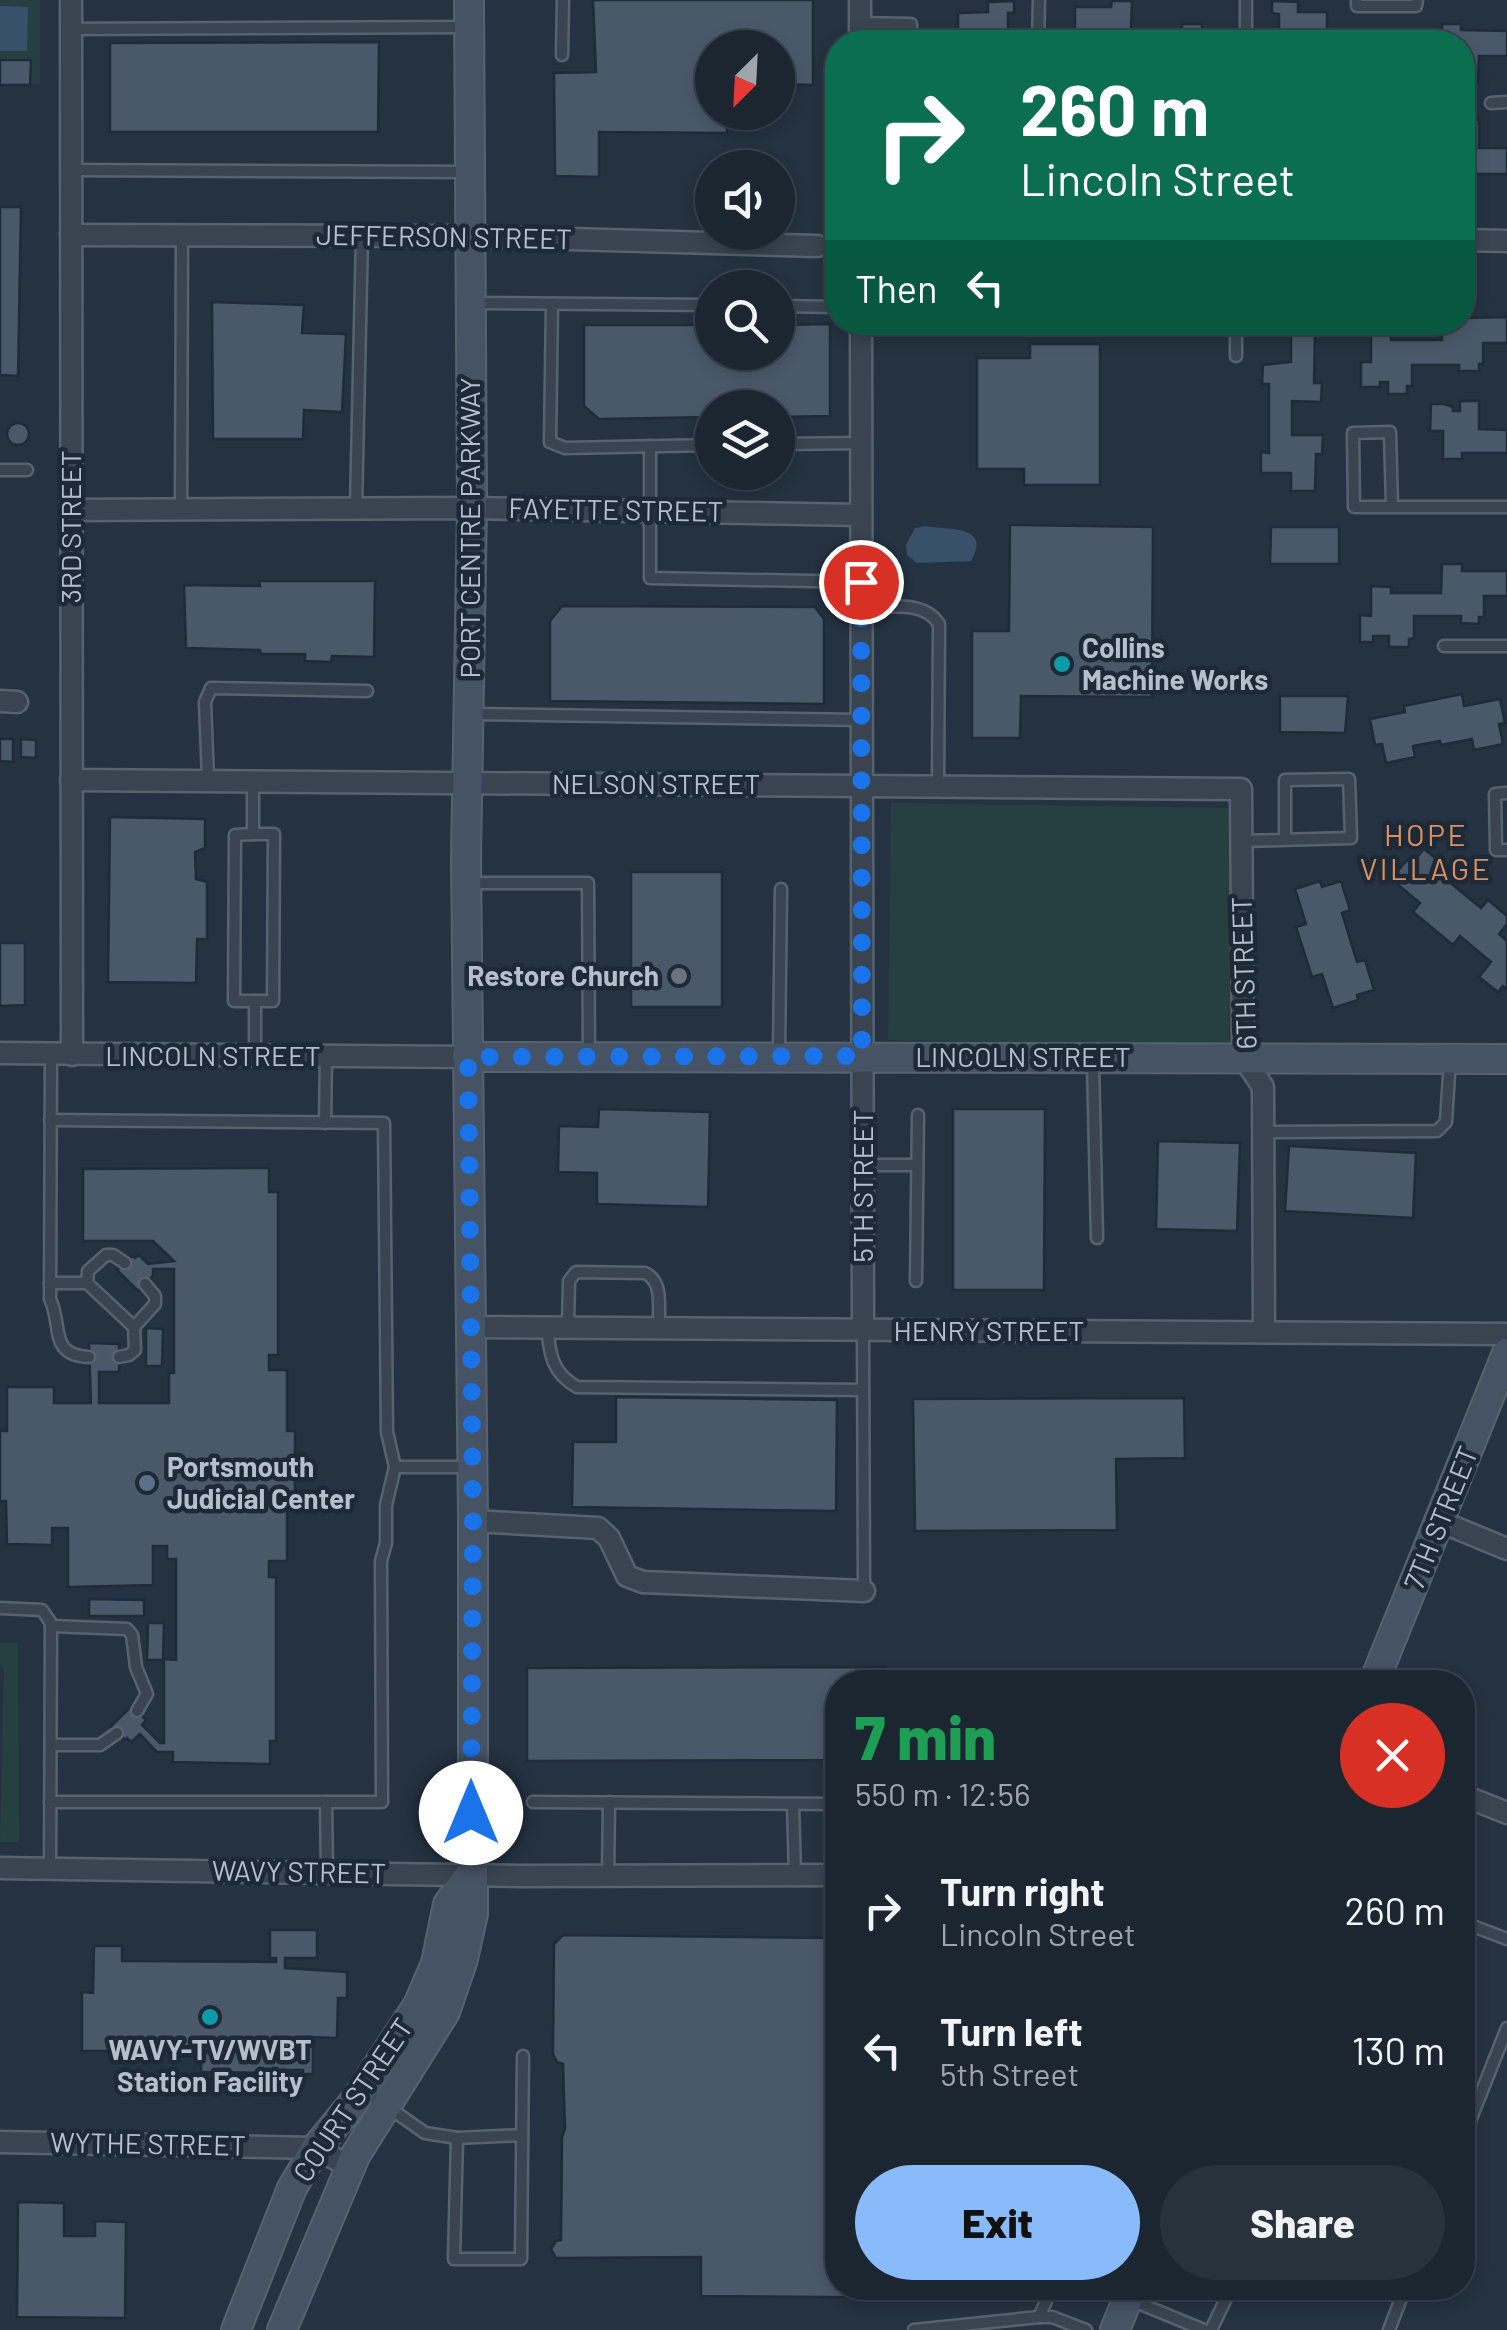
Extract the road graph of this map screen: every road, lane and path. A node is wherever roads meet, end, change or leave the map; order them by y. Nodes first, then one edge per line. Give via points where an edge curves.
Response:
1 (71, 0) edge
2 (563, 0) edge
3 (860, 0) edge
4 (1039, 0) edge
5 (1246, 0) edge
6 (1357, 0) edge
7 (1417, 0) edge
8 (469, 13) edge
9 (71, 29) junction
10 (860, 30) edge
11 (877, 30) edge
12 (911, 30) edge
13 (1038, 30) edge
14 (1246, 30) edge
15 (562, 55) dead end
16 (1507, 102) edge
17 (1491, 103) dead end
18 (71, 170) junction
19 (469, 172) junction
20 (71, 235) junction
21 (182, 236) junction
22 (362, 236) junction
23 (468, 236) junction
24 (1475, 240) edge
25 (1507, 241) edge
26 (818, 246) dead end
27 (469, 303) junction
28 (552, 304) junction
29 (695, 305) edge
30 (795, 306) edge
31 (825, 307) edge
32 (860, 335) edge
33 (1236, 335) edge
34 (1236, 356) dead end
35 (861, 442) junction
36 (795, 444) edge
37 (695, 445) edge
38 (650, 446) junction
39 (0, 470) edge
40 (28, 470) dead end
41 (1392, 507) junction
42 (1507, 507) edge
43 (356, 508) junction
44 (472, 508) junction
45 (71, 510) junction
46 (181, 510) junction
47 (650, 510) junction
48 (861, 515) junction
49 (861, 582) junction
50 (861, 608) junction
51 (1444, 646) dead end
52 (1507, 646) edge
53 (367, 691) dead end
54 (470, 714) junction
55 (862, 720) junction
56 (72, 780) junction
57 (208, 780) junction
58 (253, 781) junction
59 (469, 782) junction
60 (862, 786) junction
61 (938, 786) junction
62 (1241, 789) joint
63 (1501, 794) edge
64 (253, 834) junction
65 (1286, 840) junction
66 (1241, 842) junction
67 (1501, 850) edge
68 (466, 884) junction
69 (781, 889) dead end
70 (255, 1001) junction
71 (0, 1053) edge
72 (61, 1055) junction
73 (255, 1056) junction
74 (326, 1056) junction
75 (779, 1056) junction
76 (862, 1056) junction
77 (468, 1057) junction
78 (589, 1057) junction
79 (1093, 1057) junction
80 (1243, 1058) junction
81 (1450, 1058) junction
82 (1507, 1058) edge
83 (918, 1114) dead end
84 (50, 1120) junction
85 (325, 1122) junction
86 (1264, 1132) junction
87 (863, 1165) junction
88 (918, 1165) junction
89 (1097, 1238) dead end
90 (124, 1263) dead end
91 (916, 1281) dead end
92 (50, 1282) junction
93 (87, 1283) junction
94 (145, 1284) dead end
95 (134, 1327) junction
96 (470, 1327) junction
97 (558, 1328) junction
98 (659, 1328) junction
99 (864, 1330) junction
100 (1264, 1332) junction
101 (1507, 1334) edge
102 (1507, 1353) edge
103 (88, 1357) dead end
104 (119, 1357) dead end
105 (864, 1390) junction
106 (395, 1466) junction
107 (472, 1467) junction
108 (473, 1521) junction
109 (1439, 1521) junction
110 (1507, 1548) edge
111 (864, 1591) joint
112 (0, 1608) edge
113 (51, 1626) junction
114 (1379, 1670) edge
115 (137, 1711) dead end
116 (117, 1732) dead end
117 (51, 1745) junction
118 (1475, 1800) edge
119 (50, 1802) junction
120 (326, 1802) junction
121 (533, 1802) dead end
122 (609, 1802) junction
123 (793, 1804) junction
124 (825, 1804) edge
125 (1507, 1813) edge
126 (0, 1868) edge
127 (50, 1868) junction
128 (327, 1873) junction
129 (470, 1873) junction
130 (794, 1875) junction
131 (825, 1875) edge
132 (608, 1876) junction
133 (1475, 1927) edge
134 (1507, 1940) edge
135 (1507, 2028) edge
136 (523, 2056) dead end
137 (374, 2098) junction
138 (1476, 2107) edge
139 (522, 2135) junction
140 (457, 2138) junction
141 (0, 2142) edge
142 (316, 2148) junction
143 (350, 2167) junction
144 (1047, 2300) edge
145 (1127, 2300) edge
146 (1145, 2300) edge
147 (1225, 2300) edge
148 (1401, 2300) edge
149 (1039, 2317) junction
150 (236, 2330) edge
151 (282, 2330) edge
152 (914, 2330) edge
153 (1086, 2330) edge
154 (1115, 2330) edge
155 (1208, 2330) edge
156 (1388, 2330) edge

1 - 9 street, 3RD STREET
2 - 15 lane
3 - 10 street
4 - 13 lane
5 - 14 lane
6 - 7 lane via 1357,6 1416,6
8 - 9 lane
8 - 19 main road, PORT CENTRE PARKWAY
9 - 18 street, 3RD STREET
11 - 12 lane via 911,24
16 - 17 lane
18 - 19 lane
18 - 20 street, 3RD STREET
19 - 23 main road, PORT CENTRE PARKWAY
20 - 21 street, JEFFERSON STREET
20 - 45 street, 3RD STREET
21 - 22 street, JEFFERSON STREET
21 - 46 lane
22 - 23 street, JEFFERSON STREET
22 - 43 lane
23 - 26 street, JEFFERSON STREET
23 - 27 main road, PORT CENTRE PARKWAY
24 - 25 street
27 - 28 lane
27 - 44 main road, PORT CENTRE PARKWAY
28 - 29 lane
28 - 38 lane via 550,442 565,448
30 - 31 lane
32 - 35 street, 5TH STREET
33 - 34 lane
35 - 36 lane
35 - 48 street, 5TH STREET
37 - 38 lane
38 - 47 lane
39 - 40 lane
41 - 41 lane via 1354,507 1354,432 1390,432
41 - 42 lane
43 - 44 street, FAYETTE STREET
43 - 46 street, FAYETTE STREET
44 - 47 street, FAYETTE STREET
44 - 54 main road, PORT CENTRE PARKWAY
45 - 46 street, FAYETTE STREET
45 - 56 street, 3RD STREET
47 - 48 street, FAYETTE STREET
47 - 49 lane via 650,578
48 - 49 street, 5TH STREET
49 - 50 street, 5TH STREET
50 - 55 street, 5TH STREET
50 - 61 lane via 918,607 939,624
51 - 52 lane
53 - 57 lane via 211,688 205,702
54 - 55 lane
54 - 59 main road, PORT CENTRE PARKWAY
55 - 60 street, 5TH STREET
56 - 57 street, NELSON STREET
56 - 72 street, 3RD STREET
57 - 58 street, NELSON STREET
58 - 59 street, NELSON STREET
58 - 64 lane
59 - 60 street, NELSON STREET
59 - 68 main road, PORT CENTRE PARKWAY
60 - 61 street, NELSON STREET
60 - 76 street, 5TH STREET
61 - 62 street, NELSON STREET
62 - 66 street, 6TH STREET
63 - 67 lane
64 - 70 lane via 235,835 234,1001
64 - 70 lane via 274,834 273,1001
65 - 65 lane via 1351,838 1349,779 1285,780
65 - 66 lane
66 - 80 street, 6TH STREET
68 - 77 main road, PORT CENTRE PARKWAY
68 - 78 lane via 588,884
69 - 75 lane
70 - 73 lane
71 - 72 street, LINCOLN STREET
72 - 73 street, LINCOLN STREET
72 - 84 lane
73 - 74 street, LINCOLN STREET
74 - 77 street, LINCOLN STREET
74 - 85 lane
75 - 76 main road, LINCOLN STREET
75 - 78 main road, LINCOLN STREET
76 - 79 main road, LINCOLN STREET
76 - 87 street, 5TH STREET
77 - 78 main road, LINCOLN STREET
77 - 96 main road, COURT STREET
79 - 80 main road, LINCOLN STREET
79 - 89 lane
80 - 81 main road, LINCOLN STREET
80 - 86 street, 6TH STREET via 1264,1087
81 - 82 main road, LINCOLN STREET
81 - 86 lane via 1446,1122 1437,1132
83 - 88 lane
84 - 85 lane
84 - 92 lane
85 - 106 lane via 384,1123 387,1432
86 - 100 street, 6TH STREET
87 - 88 lane
87 - 99 street, 5TH STREET
88 - 91 lane
90 - 93 lane via 106,1255 88,1271
92 - 93 lane
92 - 103 lane via 61,1345
93 - 95 lane
94 - 95 lane via 155,1304
95 - 104 lane via 135,1350
96 - 97 street, HENRY STREET
96 - 107 main road, COURT STREET
97 - 98 street, HENRY STREET
97 - 98 lane via 576,1272 652,1276
97 - 105 lane via 550,1359 577,1388
98 - 99 street, HENRY STREET
99 - 100 street, HENRY STREET
99 - 105 lane
100 - 101 street, HENRY STREET
102 - 109 main road, 7TH STREET
105 - 111 lane
106 - 107 lane
106 - 120 lane via 382,1561 382,1802
107 - 108 main road, COURT STREET
108 - 111 street via 598,1528 626,1576 644,1582
108 - 129 main road, COURT STREET
109 - 110 street
109 - 114 main road, 7TH STREET
112 - 113 lane via 42,1610
113 - 115 lane via 127,1629 147,1694
113 - 117 lane
116 - 117 lane via 100,1745
117 - 119 lane
118 - 125 street
119 - 120 lane
119 - 127 lane
120 - 128 lane
121 - 122 lane
122 - 123 lane
122 - 132 lane
123 - 124 lane
123 - 130 lane
126 - 127 street, WAVY STREET
127 - 128 street, WAVY STREET
128 - 129 street, WAVY STREET
129 - 132 street, WAVY STREET
129 - 137 main road, COURT STREET via 448,1904 436,1963
130 - 131 street, WAVY STREET
130 - 132 street, WAVY STREET
133 - 134 lane
135 - 138 lane
136 - 139 lane
137 - 140 lane via 425,2133
137 - 142 main road, COURT STREET
137 - 143 main road, COURT STREET
139 - 140 lane
139 - 140 lane via 521,2260 454,2259
141 - 142 street, WYTHE STREET
142 - 143 street, WYTHE STREET
142 - 150 main road, COURT STREET via 292,2188
143 - 151 main road, COURT STREET
144 - 149 lane
145 - 154 main road
146 - 155 lane
147 - 155 lane
148 - 156 lane
149 - 152 lane
149 - 153 lane

